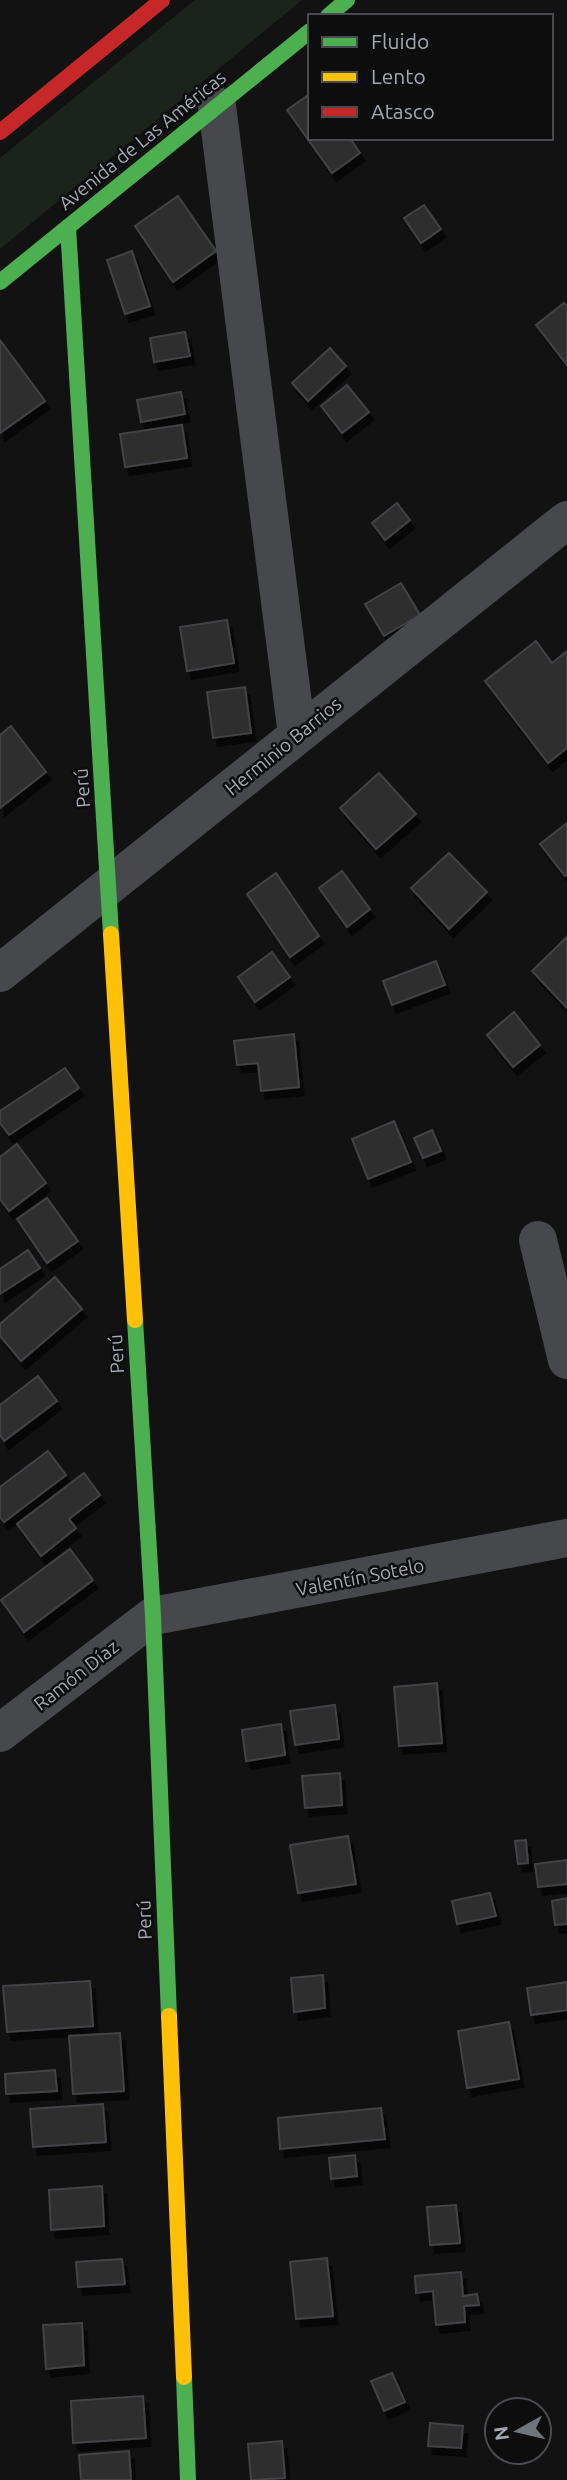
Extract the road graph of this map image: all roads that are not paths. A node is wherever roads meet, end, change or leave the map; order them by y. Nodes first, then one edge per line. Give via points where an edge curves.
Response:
1 (162, 0) edge
2 (347, 0) edge
3 (330, 14) edge
4 (308, 33) edge
5 (217, 106) junction
6 (0, 132) edge
7 (68, 227) junction
8 (0, 282) edge
9 (567, 520) edge
10 (297, 735) junction
11 (109, 888) junction
12 (0, 973) edge
13 (538, 1240) dead end
14 (567, 1360) edge
15 (567, 1538) edge
16 (153, 1616) junction
17 (0, 1733) edge
18 (188, 2480) edge

1 - 6 street
2 - 3 street
4 - 5 street, Avenida de Las Américas
5 - 7 street, Avenida de Las Américas
5 - 10 street
7 - 8 street, Avenida de Las Américas
7 - 11 street, Perú
9 - 10 street, Herminio Barrios
10 - 11 street, Herminio Barrios
11 - 12 street, Herminio Barrios
11 - 16 street, Perú
13 - 14 street
15 - 16 street, Valentín Sotelo
16 - 17 street, Ramón Díaz
16 - 18 street, Perú

